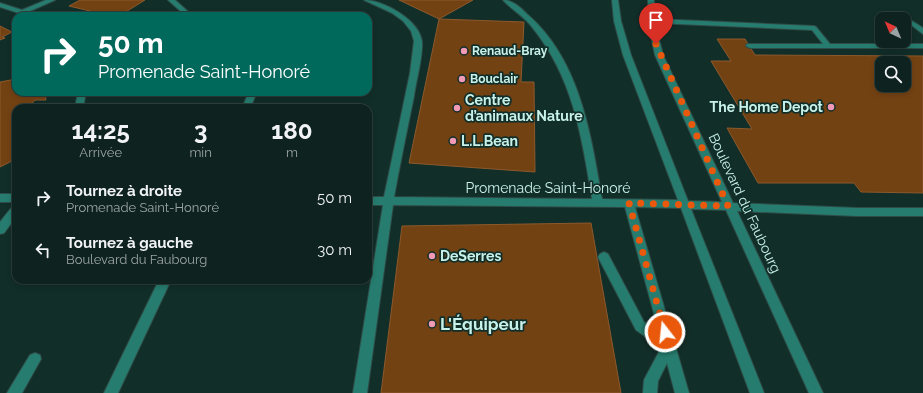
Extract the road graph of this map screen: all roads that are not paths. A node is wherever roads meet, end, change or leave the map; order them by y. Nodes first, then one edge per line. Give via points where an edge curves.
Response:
1 (52, 0) edge
2 (171, 0) edge
3 (367, 0) edge
4 (506, 0) edge
5 (615, 0) edge
6 (651, 0) edge
7 (0, 4) edge
8 (24, 11) joint
9 (185, 12) edge
10 (651, 21) junction
11 (912, 23) dead end
12 (923, 32) edge
13 (750, 46) dead end
14 (828, 46) junction
15 (923, 46) edge
16 (912, 47) joint
17 (0, 198) edge
18 (12, 198) edge
19 (372, 201) edge
20 (388, 202) junction
21 (598, 202) junction
22 (629, 203) junction
23 (684, 204) junction
24 (728, 206) junction
25 (923, 212) edge
26 (12, 215) edge
27 (0, 230) edge
28 (604, 257) dead end
29 (163, 284) edge
30 (669, 346) junction
31 (35, 359) dead end
32 (14, 393) edge
33 (111, 393) edge
34 (360, 393) edge
35 (650, 393) edge
36 (682, 393) edge
37 (757, 393) edge
38 (816, 393) edge

1 - 8 street
2 - 9 street
3 - 20 street via 405,20 414,30 418,41
4 - 21 street via 534,23 554,49 567,74 583,121
5 - 23 street via 619,28 627,55
6 - 10 street, Boulevard du Faubourg
7 - 8 street
10 - 14 street via 814,28
10 - 24 street, Boulevard du Faubourg via 659,55
11 - 12 street
13 - 14 street
14 - 16 street
15 - 16 street
17 - 18 street
19 - 20 street, Promenade Saint-Honoré
20 - 21 street, Promenade Saint-Honoré
20 - 34 street
21 - 22 street, Promenade Saint-Honoré
22 - 23 street, Promenade Saint-Honoré
22 - 30 street
23 - 24 street, Promenade Saint-Honoré
23 - 37 street
24 - 25 street, Promenade Saint-Honoré
24 - 38 street, Boulevard du Faubourg
26 - 27 street
28 - 30 street via 640,326
29 - 33 street
30 - 35 street via 651,380
30 - 36 street
31 - 32 street

